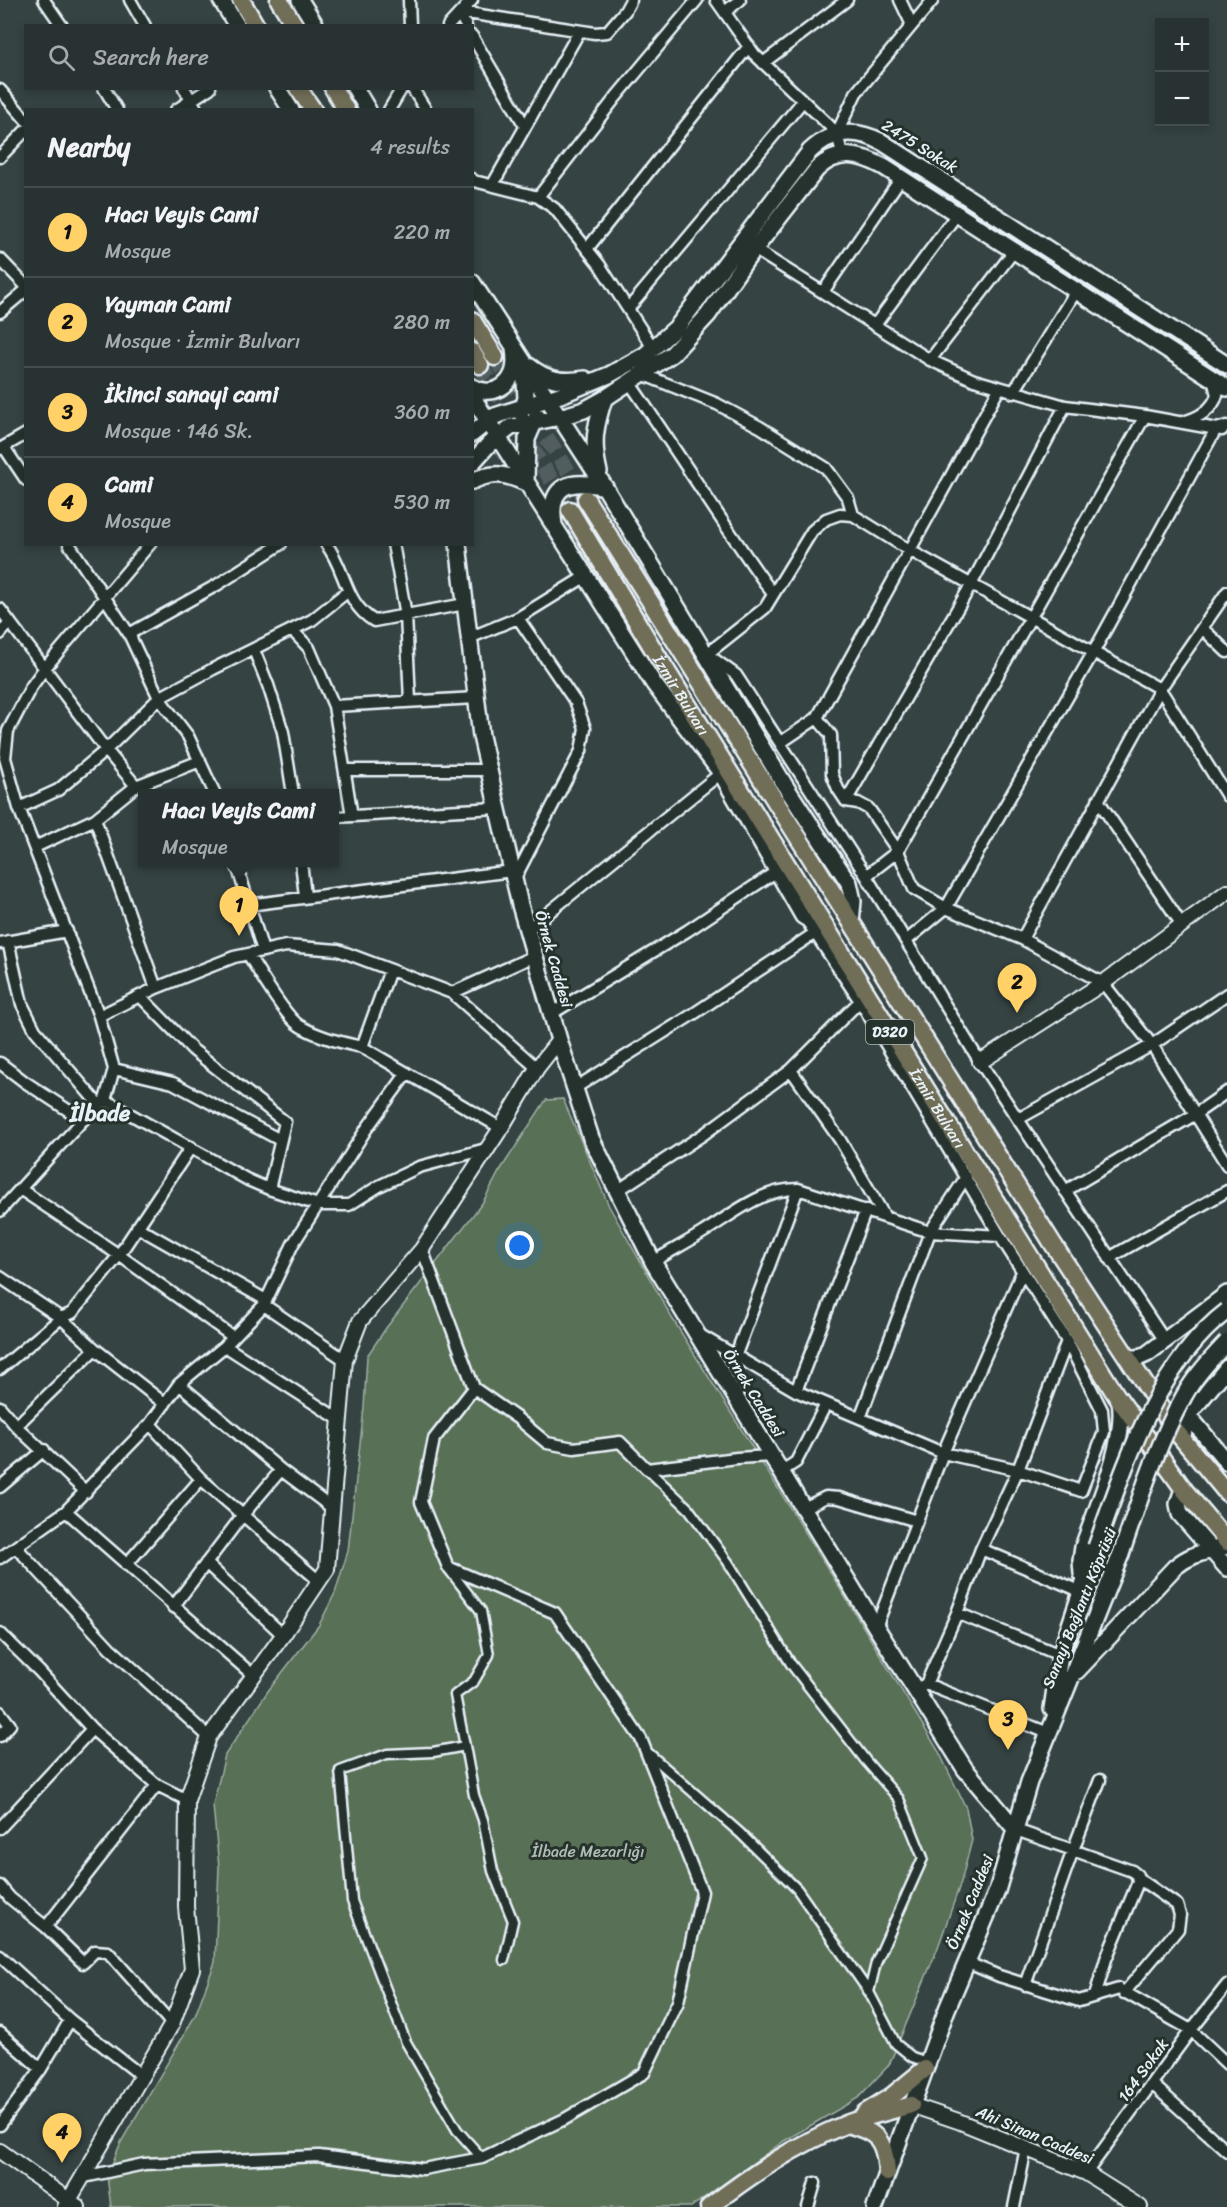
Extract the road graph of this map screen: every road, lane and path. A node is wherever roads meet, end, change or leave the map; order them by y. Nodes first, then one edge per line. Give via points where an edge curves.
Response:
1 (44, 0) edge
2 (130, 0) edge
3 (221, 0) edge
4 (241, 0) edge
5 (279, 0) edge
6 (300, 0) edge
7 (409, 0) edge
8 (472, 0) edge
9 (631, 0) edge
10 (697, 0) edge
11 (717, 0) edge
12 (740, 0) edge
13 (847, 0) edge
14 (900, 0) edge
15 (933, 0) edge
16 (725, 12) junction
17 (460, 13) junction
18 (61, 24) edge
19 (144, 24) edge
20 (236, 24) edge
21 (255, 24) edge
22 (294, 24) edge
23 (315, 24) edge
24 (410, 24) edge
25 (450, 24) edge
26 (465, 24) edge
27 (912, 25) junction
28 (579, 32) junction
29 (474, 39) edge
30 (749, 46) junction
31 (764, 63) junction
32 (0, 90) edge
33 (105, 90) edge
34 (185, 90) edge
35 (208, 90) edge
36 (278, 90) edge
37 (299, 90) edge
38 (334, 90) edge
39 (356, 90) edge
40 (401, 90) edge
41 (413, 90) edge
42 (802, 102) junction
43 (194, 105) edge
44 (116, 108) edge
45 (290, 108) edge
46 (312, 108) edge
47 (345, 108) edge
48 (367, 108) edge
49 (390, 108) edge
50 (425, 108) edge
51 (24, 118) edge
52 (525, 126) junction
53 (24, 132) edge
54 (837, 133) junction
55 (842, 154) junction
56 (0, 157) edge
57 (901, 178) junction
58 (474, 181) edge
59 (492, 184) junction
60 (538, 197) junction
61 (957, 214) junction
62 (587, 249) junction
63 (754, 249) junction
64 (1014, 250) junction
65 (0, 258) edge
66 (474, 285) edge
67 (24, 286) edge
68 (24, 290) edge
69 (1076, 291) junction
70 (823, 292) junction
71 (628, 309) junction
72 (0, 312) edge
73 (875, 325) junction
74 (474, 328) edge
75 (653, 348) junction
76 (519, 356) junction
77 (482, 358) tunnel mouth
78 (930, 360) junction
79 (1227, 365) edge
80 (642, 374) junction
81 (609, 375) junction
82 (1213, 379) junction
83 (629, 382) junction
84 (474, 388) edge
85 (1227, 388) edge
86 (999, 389) junction
87 (1013, 393) junction
88 (474, 399) edge
89 (604, 399) junction
90 (547, 400) junction
91 (524, 406) junction
92 (1065, 406) junction
93 (1145, 416) junction
94 (560, 417) junction
95 (488, 422) junction
96 (534, 422) junction
97 (1182, 423) junction
98 (511, 428) junction
99 (1223, 429) edge
100 (474, 432) edge
101 (24, 435) edge
102 (497, 437) junction
103 (2, 448) edge
104 (474, 461) edge
105 (24, 477) edge
106 (474, 480) edge
107 (526, 483) junction
108 (603, 484) junction
109 (586, 499) tunnel mouth
110 (570, 510) tunnel mouth
111 (853, 515) junction
112 (555, 527) junction
113 (70, 546) edge
114 (148, 546) edge
115 (274, 546) edge
116 (328, 546) edge
117 (393, 546) edge
118 (458, 546) edge
119 (909, 550) junction
120 (586, 576) junction
121 (971, 585) junction
122 (347, 592) junction
123 (1227, 592) edge
124 (773, 594) junction
125 (104, 597) junction
126 (465, 604) junction
127 (0, 609) edge
128 (405, 615) junction
129 (518, 618) junction
130 (1032, 618) junction
131 (10, 622) junction
132 (1202, 628) junction
133 (292, 630) junction
134 (0, 634) edge
135 (129, 634) junction
136 (469, 638) junction
137 (254, 650) junction
138 (1227, 652) edge
139 (1093, 653) junction
140 (707, 654) junction
141 (44, 669) junction
142 (1160, 689) junction
143 (159, 698) junction
144 (476, 698) junction
145 (410, 701) junction
146 (334, 706) junction
147 (817, 718) junction
148 (780, 743) junction
149 (106, 750) junction
150 (200, 760) junction
151 (4, 768) edge
152 (345, 770) junction
153 (488, 770) junction
154 (721, 773) junction
155 (136, 786) junction
156 (213, 789) edge
157 (292, 789) edge
158 (1227, 796) edge
159 (1098, 800) junction
160 (846, 801) junction
161 (19, 808) junction
162 (497, 808) junction
163 (352, 816) junction
164 (339, 817) edge
165 (95, 819) junction
166 (35, 847) junction
167 (898, 851) junction
168 (237, 867) edge
169 (302, 867) edge
170 (777, 871) junction
171 (513, 875) junction
172 (866, 876) junction
173 (1227, 892) edge
174 (305, 896) junction
175 (248, 904) junction
176 (946, 908) junction
177 (852, 922) junction
178 (1182, 925) junction
179 (527, 930) junction
180 (67, 931) junction
181 (822, 932) junction
182 (1022, 939) junction
183 (906, 941) junction
184 (4, 942) edge
185 (263, 951) junction
186 (248, 954) junction
187 (534, 956) junction
188 (390, 970) junction
189 (1103, 983) junction
190 (156, 988) junction
191 (452, 993) junction
192 (1227, 994) edge
193 (140, 996) junction
194 (860, 1001) junction
195 (551, 1014) junction
196 (99, 1016) junction
197 (559, 1040) junction
198 (1152, 1045) junction
199 (362, 1047) junction
200 (980, 1062) junction
201 (0, 1063) edge
202 (537, 1068) junction
203 (114, 1069) junction
204 (791, 1070) junction
205 (407, 1073) junction
206 (575, 1088) junction
207 (1227, 1092) edge
208 (102, 1103) junction
209 (1194, 1115) junction
210 (1018, 1119) junction
211 (83, 1120) junction
212 (501, 1128) junction
213 (280, 1140) junction
214 (190, 1147) junction
215 (486, 1149) junction
216 (1227, 1165) edge
217 (966, 1177) junction
218 (20, 1189) junction
219 (269, 1189) junction
220 (798, 1189) junction
221 (617, 1191) junction
222 (1065, 1191) junction
223 (1227, 1191) edge
224 (318, 1205) junction
225 (866, 1210) junction
226 (0, 1211) edge
227 (885, 1216) junction
228 (137, 1227) junction
229 (930, 1232) junction
230 (1000, 1236) junction
231 (422, 1249) junction
232 (119, 1255) junction
233 (1109, 1258) junction
234 (653, 1262) junction
235 (1022, 1272) junction
236 (0, 1277) edge
237 (1227, 1294) edge
238 (265, 1302) junction
239 (1227, 1311) edge
240 (61, 1318) junction
241 (697, 1333) junction
242 (233, 1337) junction
243 (1068, 1341) junction
244 (1165, 1341) junction
245 (1227, 1342) edge
246 (225, 1346) junction
247 (95, 1349) junction
248 (735, 1357) junction
249 (1128, 1358) junction
250 (345, 1360) junction
251 (1227, 1368) edge
252 (0, 1369) edge
253 (179, 1384) junction
254 (474, 1388) junction
255 (796, 1391) junction
256 (1120, 1401) junction
257 (165, 1404) junction
258 (826, 1404) junction
259 (0, 1407) edge
260 (1188, 1415) junction
261 (860, 1418) junction
262 (340, 1420) junction
263 (150, 1424) junction
264 (16, 1425) junction
265 (1182, 1439) junction
266 (44, 1450) junction
267 (943, 1453) junction
268 (772, 1456) junction
269 (1227, 1462) edge
270 (647, 1469) junction
271 (281, 1470) junction
272 (1018, 1470) junction
273 (782, 1471) junction
274 (201, 1479) junction
275 (0, 1487) edge
276 (1183, 1489) junction
277 (1081, 1491) junction
278 (86, 1492) junction
279 (1227, 1493) edge
280 (1100, 1498) junction
281 (332, 1508) junction
282 (804, 1508) junction
283 (66, 1511) junction
284 (242, 1516) junction
285 (917, 1521) junction
286 (1227, 1544) edge
287 (16, 1547) junction
288 (981, 1549) junction
289 (1211, 1551) junction
290 (0, 1558) edge
291 (206, 1563) junction
292 (126, 1565) junction
293 (448, 1567) junction
294 (1227, 1568) edge
295 (319, 1581) junction
296 (1082, 1587) junction
297 (174, 1607) junction
298 (957, 1613) junction
299 (876, 1627) junction
300 (0, 1633) edge
301 (283, 1635) junction
302 (1060, 1655) junction
303 (254, 1676) junction
304 (1071, 1677) junction
305 (921, 1686) junction
306 (0, 1712) edge
307 (92, 1729) junction
308 (1048, 1733) junction
309 (0, 1736) edge
310 (209, 1737) junction
311 (465, 1746) junction
312 (646, 1751) junction
313 (1100, 1780) dead end
314 (157, 1785) junction
315 (187, 1800) junction
316 (0, 1828) edge
317 (1016, 1830) junction
318 (1073, 1850) junction
319 (1135, 1874) junction
320 (0, 1886) edge
321 (46, 1927) junction
322 (0, 1956) edge
323 (504, 1960) dead end
324 (966, 1962) junction
325 (1025, 1985) junction
326 (1227, 1985) edge
327 (868, 1992) junction
328 (1124, 1993) junction
329 (1095, 1996) junction
330 (70, 2020) junction
331 (172, 2024) junction
332 (1191, 2030) junction
333 (0, 2033) edge
334 (1227, 2064) edge
335 (926, 2065) junction
336 (41, 2068) junction
337 (142, 2076) junction
338 (1152, 2084) junction
339 (911, 2105) junction
340 (847, 2124) junction
341 (0, 2125) edge
342 (1026, 2148) junction
343 (0, 2151) edge
344 (1227, 2151) edge
345 (482, 2158) junction
346 (887, 2173) junction
347 (1086, 2173) junction
348 (84, 2177) junction
349 (815, 2183) dead end
350 (71, 2205) edge
351 (709, 2207) edge
352 (808, 2207) edge
353 (875, 2207) edge
354 (1014, 2207) edge
355 (1140, 2207) edge

1 - 18 street
2 - 19 street
3 - 20 main road
4 - 21 main road
5 - 22 main road
6 - 23 main road
7 - 24 street
8 - 17 street
9 - 28 street via 607,32
10 - 60 street
11 - 16 street
12 - 16 street
13 - 31 street
14 - 27 street
15 - 27 street
16 - 30 street
17 - 25 street
17 - 26 street
17 - 28 street
27 - 54 street via 856,93
28 - 52 street
29 - 52 street
30 - 31 street
30 - 62 street
31 - 42 street
32 - 51 street
33 - 44 street
34 - 43 street
35 - 43 street
36 - 45 main road
37 - 46 main road
38 - 47 main road
39 - 48 main road
40 - 49 street
41 - 50 street
42 - 54 street
42 - 71 street
52 - 59 street
53 - 56 street
54 - 55 street
54 - 75 main road via 810,151 677,327
54 - 79 main road, 2475 Sokak via 861,133 882,142
55 - 57 main road via 868,159
55 - 63 main road via 817,169
57 - 61 main road
57 - 70 street
58 - 59 street
59 - 60 street
60 - 62 street via 555,209
61 - 64 main road
61 - 73 street
62 - 71 street
63 - 70 street
63 - 80 main road via 708,315 672,354
64 - 69 main road
64 - 78 street
65 - 67 street
66 - 76 main road
68 - 72 street
69 - 82 main road
69 - 87 street
70 - 73 street
71 - 75 street
73 - 78 street
74 - 77 main road
75 - 81 main road
76 - 81 main road via 535,371 559,381
76 - 84 main road via 514,372 498,389 486,392
76 - 90 main road
76 - 91 main road via 526,393
78 - 86 street
80 - 83 main road
80 - 111 street via 717,404 826,468 848,498
81 - 90 main road
82 - 85 main road
82 - 97 street via 1217,395 1212,406
83 - 89 main road
83 - 124 street
86 - 87 street
86 - 119 street
87 - 92 street
88 - 95 main road
89 - 94 main road
89 - 108 main road via 594,441
90 - 91 main road
90 - 94 main road
90 - 96 main road
91 - 95 main road
91 - 98 main road
92 - 93 street
92 - 121 street
93 - 97 street
93 - 130 street
94 - 96 main road
94 - 108 main road
95 - 100 main road
95 - 102 main road
96 - 98 main road
96 - 107 main road via 527,439
97 - 99 street
98 - 102 main road
99 - 139 street
101 - 103 street
102 - 104 main road
102 - 107 main road
103 - 105 street
106 - 107 main road via 491,474 507,475
107 - 112 main road
108 - 112 main road via 577,482 564,486 553,506
108 - 140 main road
109 - 177 main road, İzmir Bulvarı / D320
110 - 181 main road, İzmir Bulvarı / D320
111 - 119 street
111 - 124 street via 826,519 812,531
112 - 120 main road
113 - 125 street
114 - 125 street
115 - 135 street via 217,585
116 - 122 street
117 - 128 street
118 - 126 main road, Örnek Caddesi
119 - 121 street
119 - 147 street
120 - 129 street
120 - 154 main road via 654,684
121 - 130 street
121 - 160 street
122 - 128 street via 374,621
122 - 133 street via 312,620
123 - 132 street
124 - 140 street via 765,608
125 - 135 street
125 - 141 street
126 - 128 street
126 - 136 main road, Örnek Caddesi
127 - 131 street
128 - 145 street
129 - 136 street
129 - 171 street via 576,703 585,728 580,751
130 - 139 street
130 - 167 street
131 - 134 street
131 - 141 street
132 - 138 street
132 - 142 street
133 - 137 street
133 - 146 street via 309,648
135 - 143 street
136 - 144 main road, Örnek Caddesi
137 - 143 street
137 - 157 street via 283,732
139 - 142 street
139 - 176 street
140 - 148 street via 736,675
140 - 177 main road via 784,784 849,883
141 - 149 street
141 - 151 street via 8,732
142 - 158 street
142 - 159 street
143 - 149 street
143 - 150 street via 188,736
144 - 145 street
144 - 153 main road, Örnek Caddesi
145 - 146 street
146 - 152 street
147 - 148 street
147 - 160 street via 831,735 832,774
148 - 172 street
149 - 155 street
149 - 161 street via 58,790
150 - 155 street
150 - 156 street
151 - 161 street
152 - 153 street
152 - 163 street
153 - 162 main road, Örnek Caddesi
154 - 170 main road
154 - 179 street
155 - 165 street
159 - 178 street
159 - 182 street
160 - 167 street via 869,809
161 - 166 street
162 - 163 street
162 - 171 main road, Örnek Caddesi
163 - 164 street
165 - 166 street
165 - 190 street
166 - 180 street
167 - 172 street
167 - 176 street via 914,889
168 - 175 street
169 - 174 street
170 - 181 main road via 803,916
170 - 195 street
171 - 174 street
171 - 179 main road, Örnek Caddesi
172 - 183 street
173 - 178 street
174 - 175 street
175 - 185 street
176 - 182 street
176 - 183 street
177 - 249 main road, İzmir Bulvarı / D320
178 - 189 street
179 - 187 main road, Örnek Caddesi
180 - 184 street
180 - 196 street
181 - 194 street
181 - 206 street
181 - 256 main road, İzmir Bulvarı / D320
182 - 189 street
183 - 200 street
184 - 208 street via 22,1004 35,1030
185 - 186 street
185 - 188 street via 286,946 338,950
186 - 190 street
186 - 199 street via 298,1026
187 - 191 street
187 - 195 main road, Örnek Caddesi
188 - 191 street
188 - 199 street
189 - 198 street
189 - 200 street
190 - 193 street
191 - 202 street
192 - 198 street
193 - 196 street
193 - 213 street via 194,1050 285,1122
194 - 204 street
194 - 217 street
195 - 197 main road, Örnek Caddesi
196 - 203 street
197 - 202 street
197 - 206 main road, Örnek Caddesi
198 - 209 street
198 - 210 street
199 - 205 street
200 - 210 street
201 - 211 street
202 - 212 street
203 - 208 street
203 - 213 street via 173,1083
204 - 221 street
204 - 227 street via 840,1140
205 - 212 street
205 - 224 street
206 - 221 main road, Örnek Caddesi via 591,1138
207 - 209 street
208 - 211 street
208 - 214 street
209 - 216 street
209 - 222 street
210 - 222 street
211 - 218 street
212 - 215 street
213 - 219 street
214 - 219 street
214 - 228 street
215 - 224 street via 419,1167 349,1205
215 - 231 street
217 - 229 street
217 - 230 street
218 - 226 street
218 - 232 street
219 - 224 street
220 - 225 street
220 - 234 street via 764,1195
220 - 248 street
221 - 234 main road, Örnek Caddesi
222 - 233 street
223 - 233 street
224 - 238 street
225 - 227 street
225 - 255 street
227 - 229 street
228 - 232 street
228 - 238 street
229 - 230 street
229 - 261 street
230 - 235 street
231 - 250 street via 360,1321
231 - 254 street
232 - 240 street via 72,1313
232 - 242 street
233 - 244 street
234 - 241 main road, Örnek Caddesi
235 - 243 street
235 - 267 street
236 - 240 street
237 - 244 main road
238 - 242 street
238 - 250 street
239 - 296 main road, Sanayi Bağlantı Köprüsü, bridge via 1191,1346 1168,1377 1117,1487
240 - 247 street
240 - 252 street
241 - 248 street
241 - 268 main road, Örnek Caddesi
242 - 246 street
243 - 272 street
243 - 277 street via 1102,1410 1104,1432
244 - 249 main road via 1142,1357
245 - 304 main road, Sanayi Bağlantı Köprüsü, bridge via 1184,1396
246 - 253 street
246 - 262 street
247 - 257 street
247 - 264 street
248 - 255 street
249 - 265 main road, İzmir Bulvarı / D320
250 - 262 street
251 - 260 main road
253 - 257 street
253 - 271 street
254 - 270 street via 547,1443 574,1448 620,1442
254 - 293 street via 434,1439 421,1502
255 - 258 street
256 - 276 main road, İzmir Bulvarı / D320
256 - 280 main road via 1121,1434
257 - 263 street
258 - 261 street
258 - 273 street via 796,1462
259 - 264 street
260 - 265 main road
260 - 269 main road
261 - 267 street
262 - 281 street
263 - 274 street
263 - 278 street
264 - 266 street
265 - 279 main road, İzmir Bulvarı / D320
266 - 275 street
266 - 278 street
267 - 272 street
267 - 285 street
268 - 270 street
268 - 273 main road, Örnek Caddesi
270 - 327 street via 689,1509 728,1562 791,1664 899,1798 924,1858 876,1963
271 - 281 street
271 - 284 street
272 - 277 street
272 - 288 street
273 - 282 main road, Örnek Caddesi
274 - 284 street
274 - 292 street
276 - 286 main road, İzmir Bulvarı / D320
276 - 289 main road via 1178,1504 1180,1514
277 - 280 street
278 - 283 street
280 - 296 main road via 1083,1547
281 - 295 street via 327,1569
282 - 285 street via 826,1497 838,1498
282 - 299 main road, Örnek Caddesi
283 - 287 street
283 - 292 street
284 - 291 street
284 - 295 street
285 - 299 street
286 - 289 main road
287 - 290 street
287 - 310 street via 110,1648
288 - 296 street
288 - 298 street
289 - 294 main road
289 - 304 main road via 1198,1552 1175,1567
291 - 297 street
291 - 301 street
292 - 297 street
293 - 311 street via 482,1611 489,1655 474,1681 455,1695
293 - 312 street via 555,1613
295 - 301 street
296 - 302 main road, Sanayi Bağlantı Köprüsü
297 - 303 street
298 - 302 street
298 - 305 street
299 - 305 main road, Örnek Caddesi
300 - 307 street
301 - 303 street
302 - 308 main road, Sanayi Bağlantı Köprüsü
303 - 310 street
304 - 308 main road, Sanayi Bağlantı Köprüsü
305 - 308 street
305 - 317 main road, Örnek Caddesi via 965,1769
306 - 309 street via 10,1725
307 - 314 street
307 - 316 street
308 - 317 main road
310 - 315 street
311 - 323 street via 493,1871 513,1921
311 - 345 street via 387,1754 340,1771 352,1901 406,2042 457,2130
312 - 327 street via 797,1889
312 - 345 street via 702,1893 678,2002 644,2073 564,2119
313 - 318 street
314 - 315 street
314 - 321 street
315 - 331 street via 186,1907 192,1970
317 - 318 street
317 - 324 main road, Örnek Caddesi via 997,1891
318 - 319 street
318 - 325 street
319 - 328 street via 1177,1905 1181,1920 1178,1929
319 - 329 street
320 - 321 street via 10,1899
321 - 331 street via 83,1963 95,1951 108,1952
322 - 330 street
324 - 325 street
324 - 335 main road, Örnek Caddesi
325 - 329 street via 1079,2001
326 - 332 street, 164 Sokak
327 - 335 street via 896,2044
328 - 329 street via 1119,1989
328 - 332 street
330 - 336 street
330 - 337 street
331 - 337 street
332 - 334 street
332 - 338 street, 164 Sokak
333 - 336 street
335 - 339 main road, Örnek Caddesi
335 - 340 main road via 892,2096
336 - 341 street
337 - 348 street
338 - 344 street
338 - 347 street, 164 Sokak
339 - 340 main road
339 - 342 street, Ahi Sinan Caddesi
339 - 346 main road, Örnek Caddesi
340 - 346 main road via 874,2134 881,2141
340 - 351 main road via 818,2136 761,2170
342 - 347 street, Ahi Sinan Caddesi
342 - 354 street
343 - 350 street
345 - 348 street via 423,2169 319,2156 144,2164
346 - 353 main road, Örnek Caddesi
347 - 355 street, Ahi Sinan Caddesi
348 - 350 street
349 - 352 street

